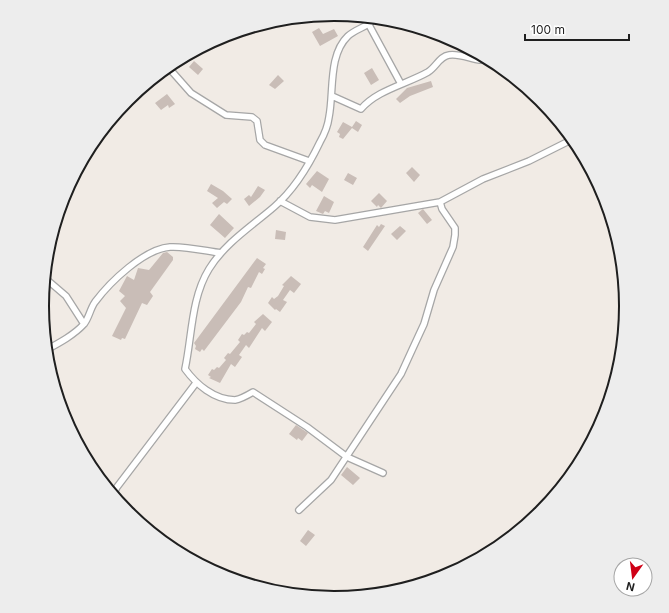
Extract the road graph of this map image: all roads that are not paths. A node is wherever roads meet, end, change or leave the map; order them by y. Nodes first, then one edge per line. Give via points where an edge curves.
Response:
1 (369, 25) joint
2 (478, 60) edge
3 (172, 72) edge
4 (401, 84) junction
5 (332, 96) junction
6 (567, 142) edge
7 (309, 162) junction
8 (280, 201) junction
9 (440, 202) junction
10 (221, 253) junction
11 (50, 283) edge
12 (84, 324) junction
13 (51, 347) edge
14 (196, 383) junction
15 (347, 457) junction
16 (383, 473) dead end
17 (116, 490) edge
18 (299, 510) dead end

1 - 4 street
1 - 5 street via 348,36 341,46 332,80
2 - 4 street via 450,55 440,59 427,73
3 - 7 street via 191,93 226,115 252,117 257,120 260,140 265,145
4 - 5 street via 386,91 361,109
5 - 7 street via 329,119
6 - 9 street via 529,161 483,179
7 - 8 street
8 - 9 street via 310,217 334,220
8 - 10 street
9 - 15 street via 454,228 456,235 453,247 434,290 424,324 400,374
10 - 12 street via 170,247 152,251 132,265 102,294 94,303
10 - 14 street via 208,270 197,301 185,369
11 - 12 street via 66,296
12 - 13 street
14 - 15 street via 214,395 236,400 253,392
14 - 17 street
15 - 16 street
15 - 18 street via 331,480

